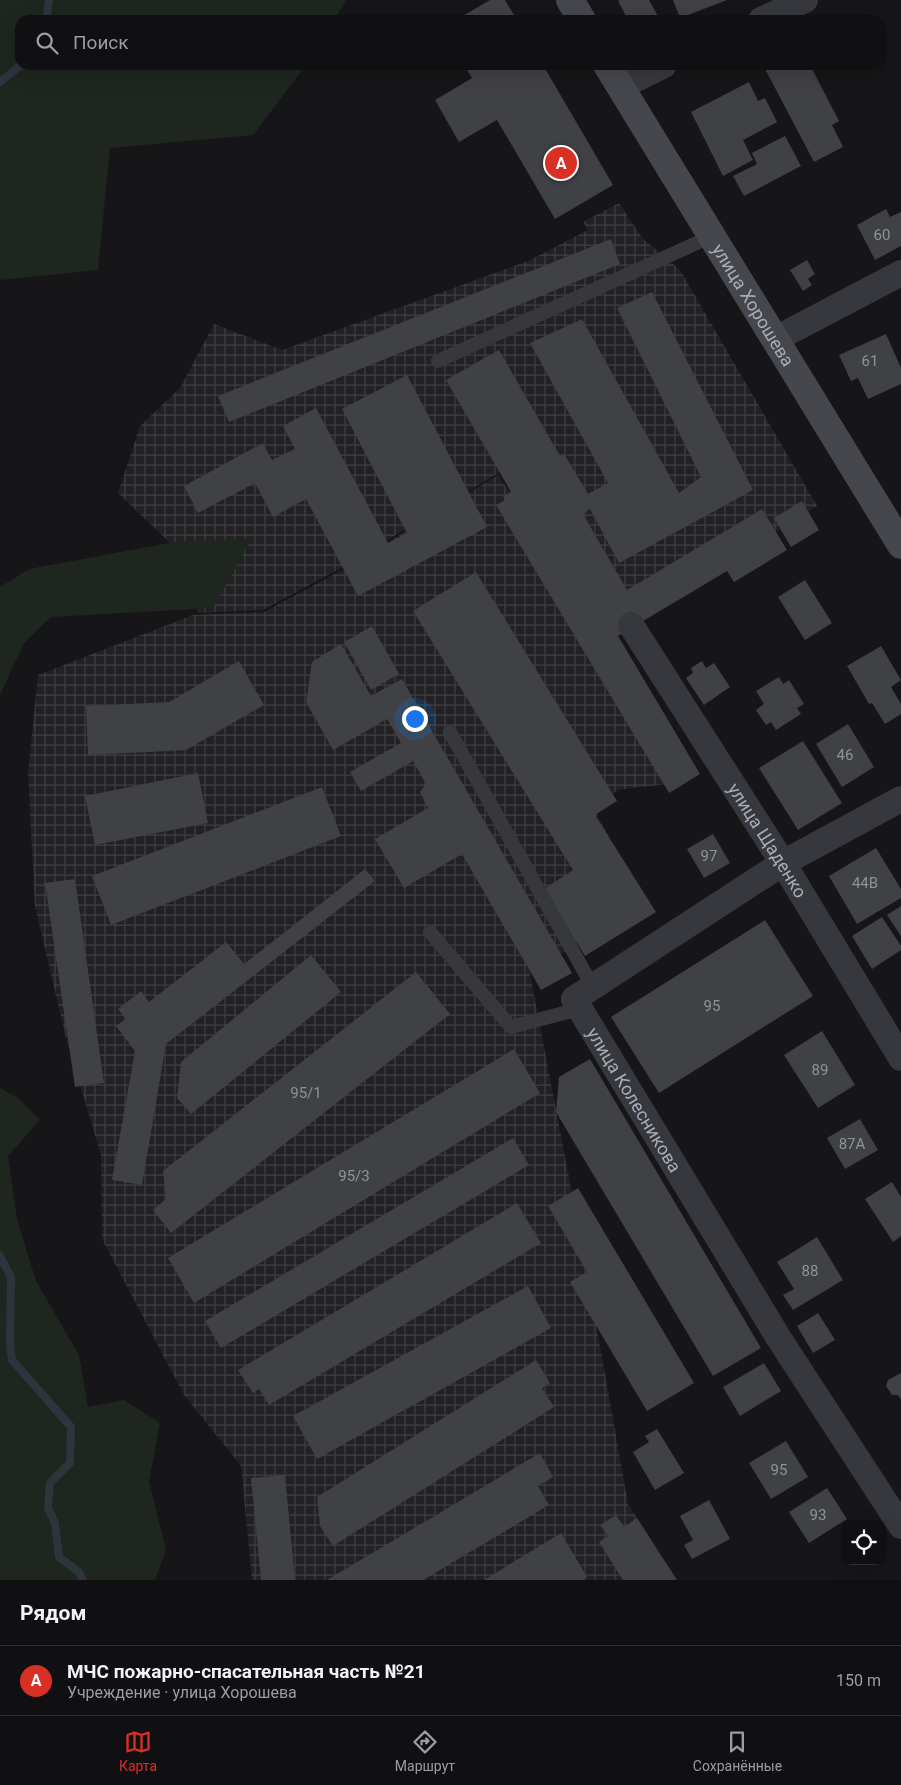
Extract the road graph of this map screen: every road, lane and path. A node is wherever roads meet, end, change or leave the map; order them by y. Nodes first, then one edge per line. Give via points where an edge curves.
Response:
1 (570, 0) edge
2 (805, 0) edge
3 (579, 15) edge
4 (772, 15) edge
5 (641, 70) edge
6 (614, 76) edge
7 (712, 236) junction
8 (901, 273) edge
9 (775, 337) junction
10 (438, 361) dead end
11 (901, 545) edge
12 (631, 625) dead end
13 (450, 732) dead end
14 (901, 799) edge
15 (783, 863) junction
16 (430, 932) dead end
17 (593, 987) junction
18 (579, 1009) junction
19 (901, 1058) edge
20 (901, 1526) edge

1 - 3 main road
2 - 4 street
5 - 6 street
6 - 7 main road, улица Хорошева
7 - 9 main road, улица Хорошева
7 - 10 lane
8 - 9 street
9 - 11 main road, улица Хорошева
12 - 15 street, улица Щаденко
13 - 17 lane
14 - 15 street, улица Колесникова
15 - 17 street, улица Колесникова
15 - 19 street, улица Щаденко
16 - 18 lane via 511,1027
17 - 18 street, улица Колесникова via 574,999
18 - 20 street, улица Колесникова via 778,1337

